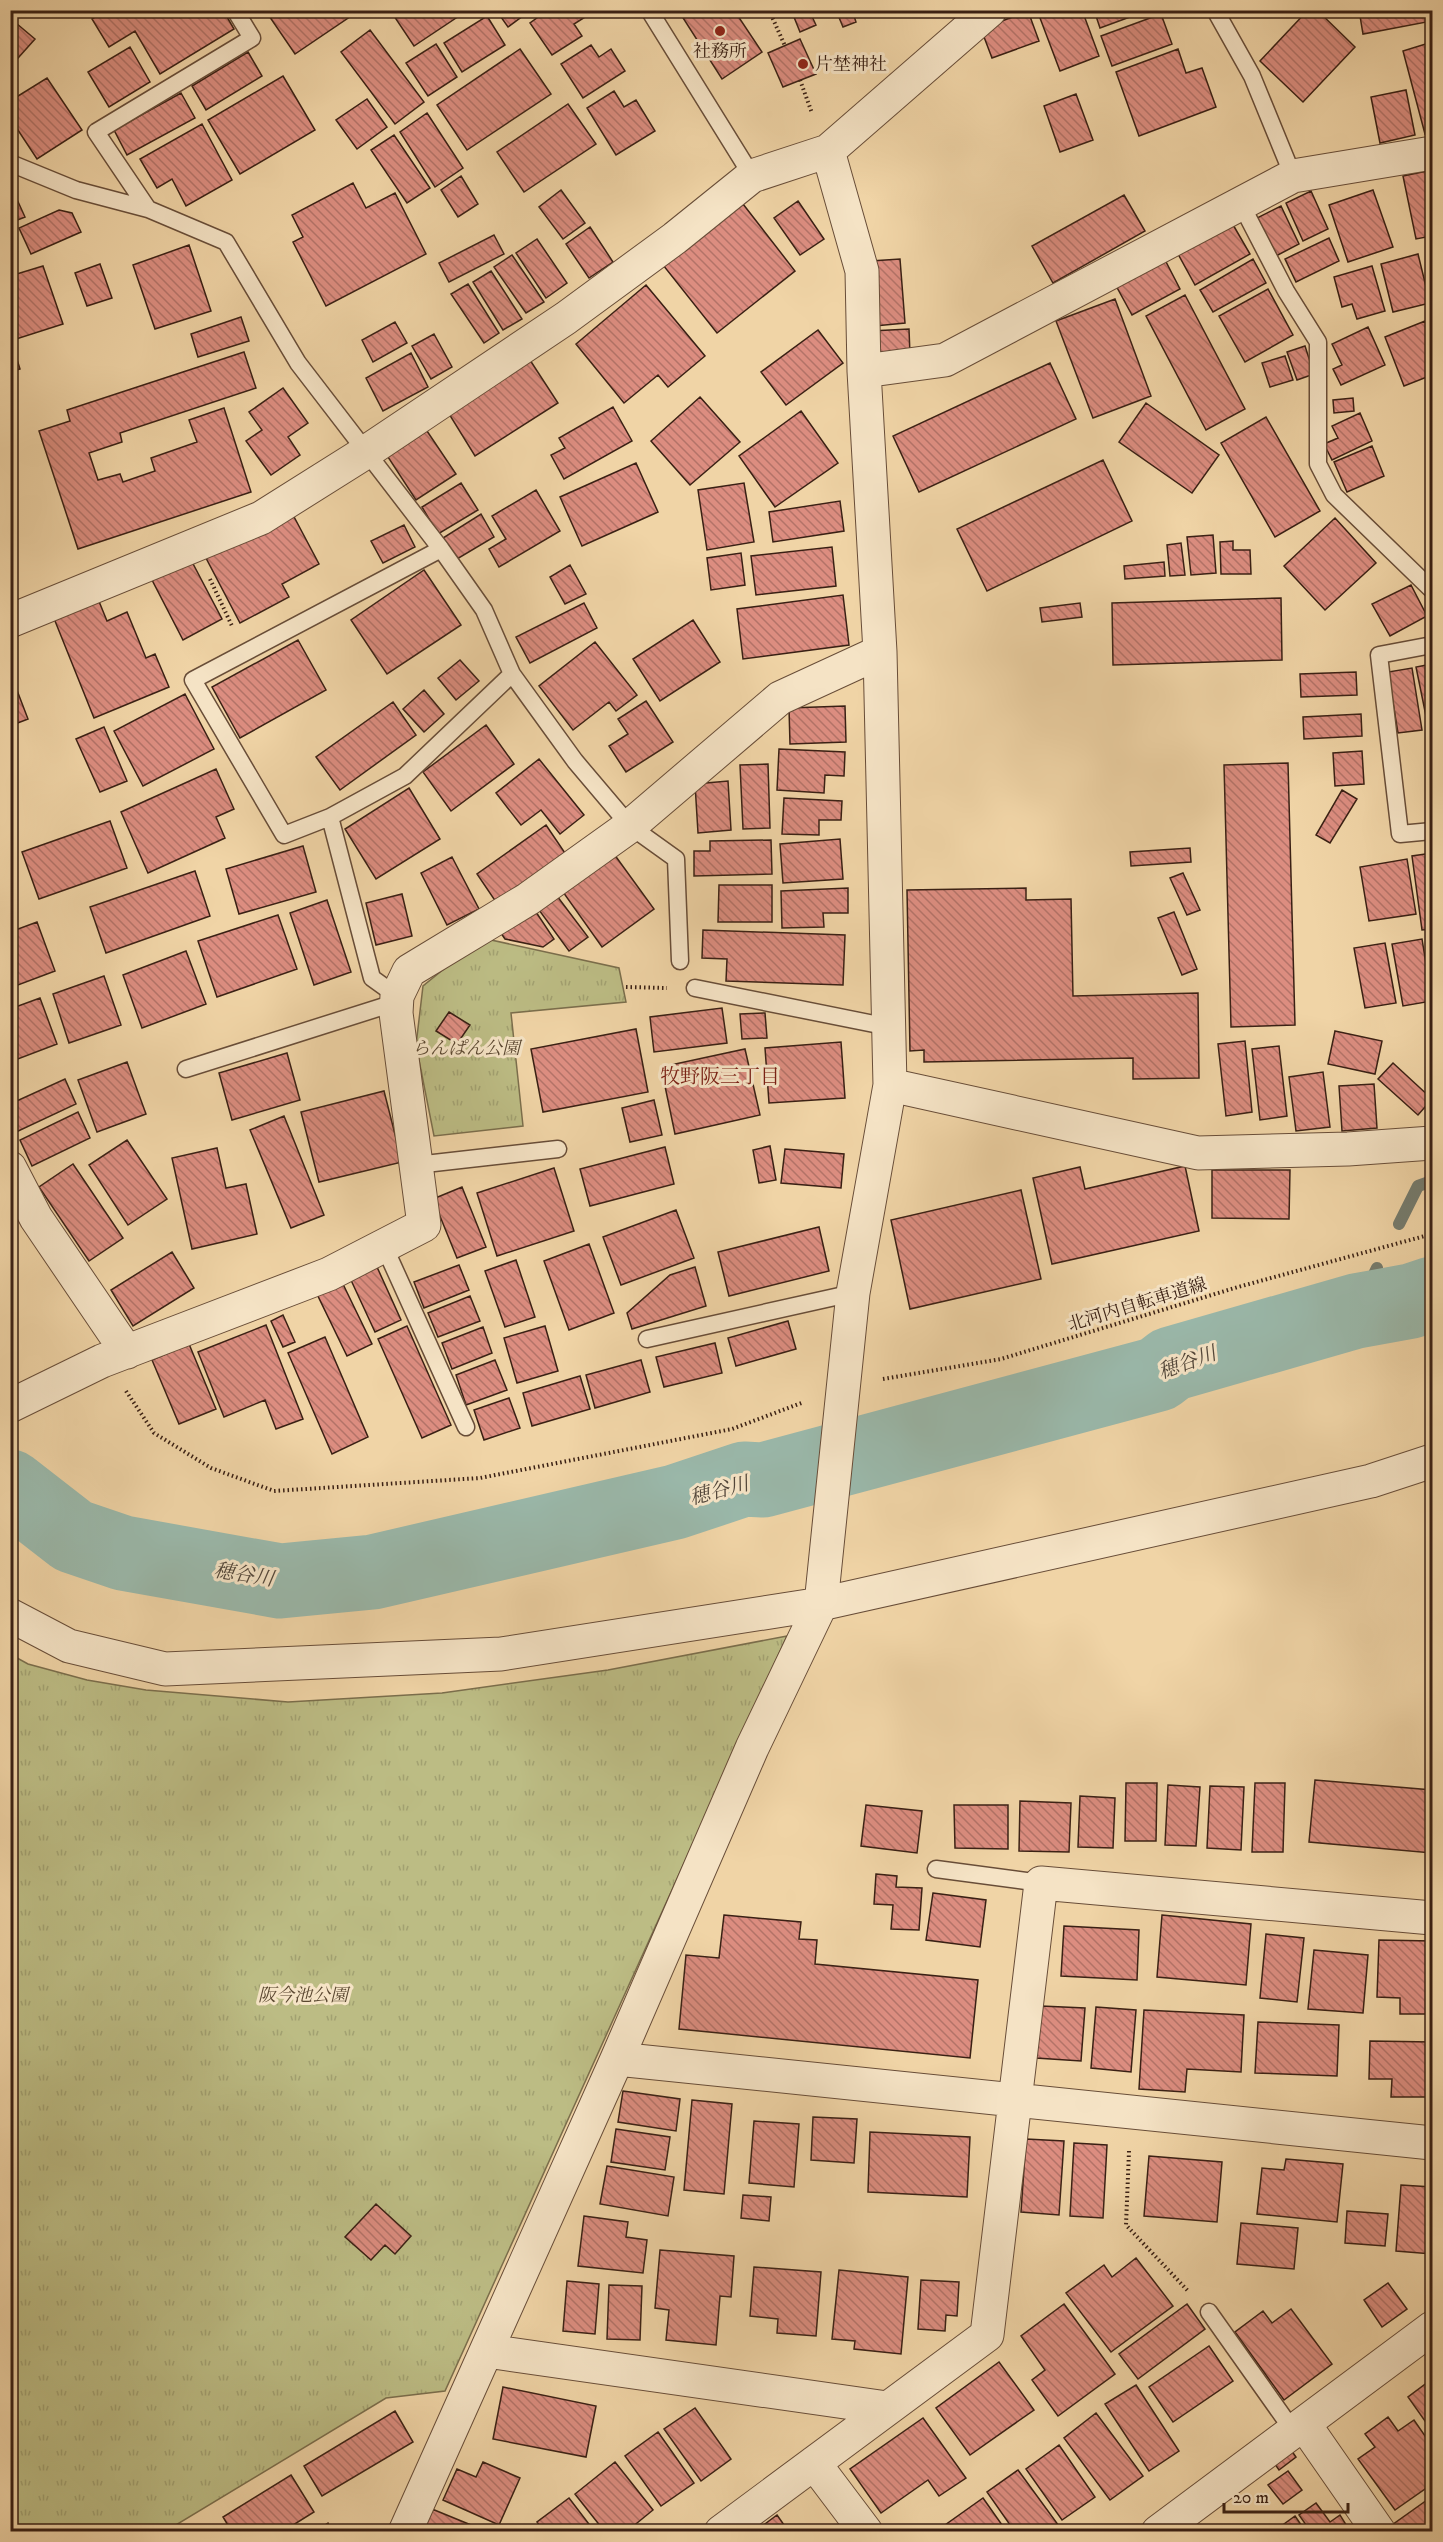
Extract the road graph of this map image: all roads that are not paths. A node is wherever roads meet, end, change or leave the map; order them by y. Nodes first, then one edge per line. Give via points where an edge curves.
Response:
1 (235, 10) edge
2 (649, 10) edge
3 (990, 10) edge
4 (1215, 10) edge
5 (828, 151) junction
6 (1432, 153) edge
7 (10, 163) edge
8 (752, 176) junction
9 (1293, 176) junction
10 (1241, 204) junction
11 (148, 209) junction
12 (864, 371) junction
13 (366, 452) junction
14 (441, 549) junction
15 (1432, 590) edge
16 (10, 621) edge
17 (1432, 645) edge
18 (880, 652) junction
19 (513, 674) junction
20 (330, 818) junction
21 (630, 826) junction
22 (1432, 831) edge
23 (680, 961) dead end
24 (695, 988) road end
25 (397, 999) junction
26 (889, 1027) junction
27 (186, 1069) dead end
28 (890, 1085) junction
29 (1432, 1143) edge
30 (558, 1149) dead end
31 (416, 1165) junction
32 (10, 1168) edge
33 (384, 1246) junction
34 (853, 1293) junction
35 (647, 1339) dead end
36 (115, 1357) junction
37 (10, 1406) edge
38 (466, 1427) dead end
39 (1432, 1461) edge
40 (821, 1604) junction
41 (10, 1615) edge
42 (936, 1869) dead end
43 (1041, 1883) junction
44 (1432, 1918) edge
45 (617, 2059) junction
46 (1016, 2100) junction
47 (1432, 2143) edge
48 (1209, 2312) road end
49 (1432, 2328) edge
50 (487, 2351) junction
51 (887, 2408) junction
52 (1299, 2428) junction
53 (814, 2463) junction
54 (405, 2532) edge
55 (721, 2532) edge
56 (866, 2532) edge
57 (1158, 2532) edge
58 (1378, 2532) edge

1 - 11 lane via 252,38 96,132
2 - 8 lane
3 - 5 street
4 - 9 lane via 1252,76
5 - 8 street
5 - 12 street via 862,271
6 - 9 street
7 - 11 lane via 76,190
8 - 13 street via 566,318
9 - 10 street
10 - 12 street via 945,360
10 - 15 lane via 1286,291 1318,342 1318,464 1334,495
11 - 13 lane via 226,242 298,363
12 - 18 street
13 - 14 lane
13 - 16 street via 261,518
14 - 19 lane via 484,610
14 - 20 lane via 192,680 284,835
17 - 22 lane via 1379,655 1400,834
18 - 21 street via 780,698
18 - 26 street
19 - 20 lane via 405,777
19 - 21 lane via 575,761
20 - 25 lane via 372,978
21 - 23 lane via 676,859
21 - 25 street via 528,899 409,971
24 - 26 lane
25 - 27 lane
25 - 31 street
26 - 28 street
28 - 29 street via 1198,1153
28 - 34 street
30 - 31 lane
31 - 33 street via 424,1225
32 - 36 street
33 - 36 street via 329,1274
33 - 38 lane
34 - 35 lane
34 - 40 street
36 - 37 street
39 - 40 street via 1371,1481
40 - 41 street via 501,1654 165,1668 69,1646
40 - 45 street via 752,1748
42 - 43 lane
43 - 44 street
43 - 46 street
45 - 46 street
45 - 50 street
46 - 47 street
46 - 51 street via 987,2335
48 - 52 lane
49 - 52 street
50 - 51 street
50 - 54 street
51 - 53 street
52 - 57 street
52 - 58 street
53 - 55 street
53 - 56 street

